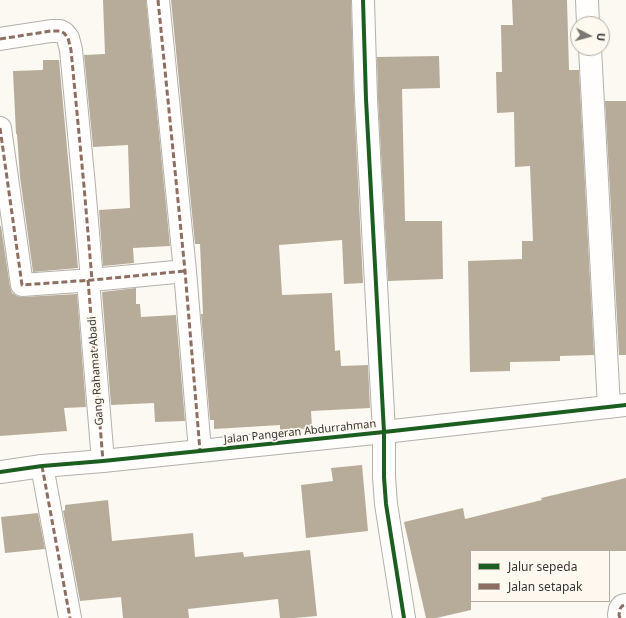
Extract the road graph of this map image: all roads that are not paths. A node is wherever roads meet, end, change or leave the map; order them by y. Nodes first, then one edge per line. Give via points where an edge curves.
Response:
1 (158, 0) edge
2 (363, 0) edge
3 (587, 0) edge
4 (588, 16) edge
5 (0, 39) edge
6 (591, 56) edge
7 (0, 128) edge
8 (185, 271) junction
9 (90, 280) junction
10 (618, 406) edge
11 (384, 432) junction
12 (200, 451) junction
13 (103, 461) junction
14 (42, 466) junction
15 (0, 472) edge
16 (626, 605) edge
17 (70, 618) edge
18 (404, 618) edge
19 (620, 618) edge

1 - 8 street
2 - 11 street
3 - 4 street
5 - 9 street, Gang Rahamat Abadi via 51,31 60,31 68,38 84,186
6 - 10 street
7 - 9 street via 22,285
8 - 9 street
8 - 12 street
9 - 13 street, Gang Rahamat Abadi
10 - 11 street, Jalan Pangeran Abdurrahman
11 - 12 street, Jalan Pangeran Abdurrahman
11 - 18 street via 386,504
12 - 13 street, Jalan Pangeran Abdurrahman
13 - 14 street, Jalan Pangeran Abdurrahman
14 - 15 street, Jalan Pangeran Abdurrahman
14 - 17 street
16 - 19 street via 620,609

